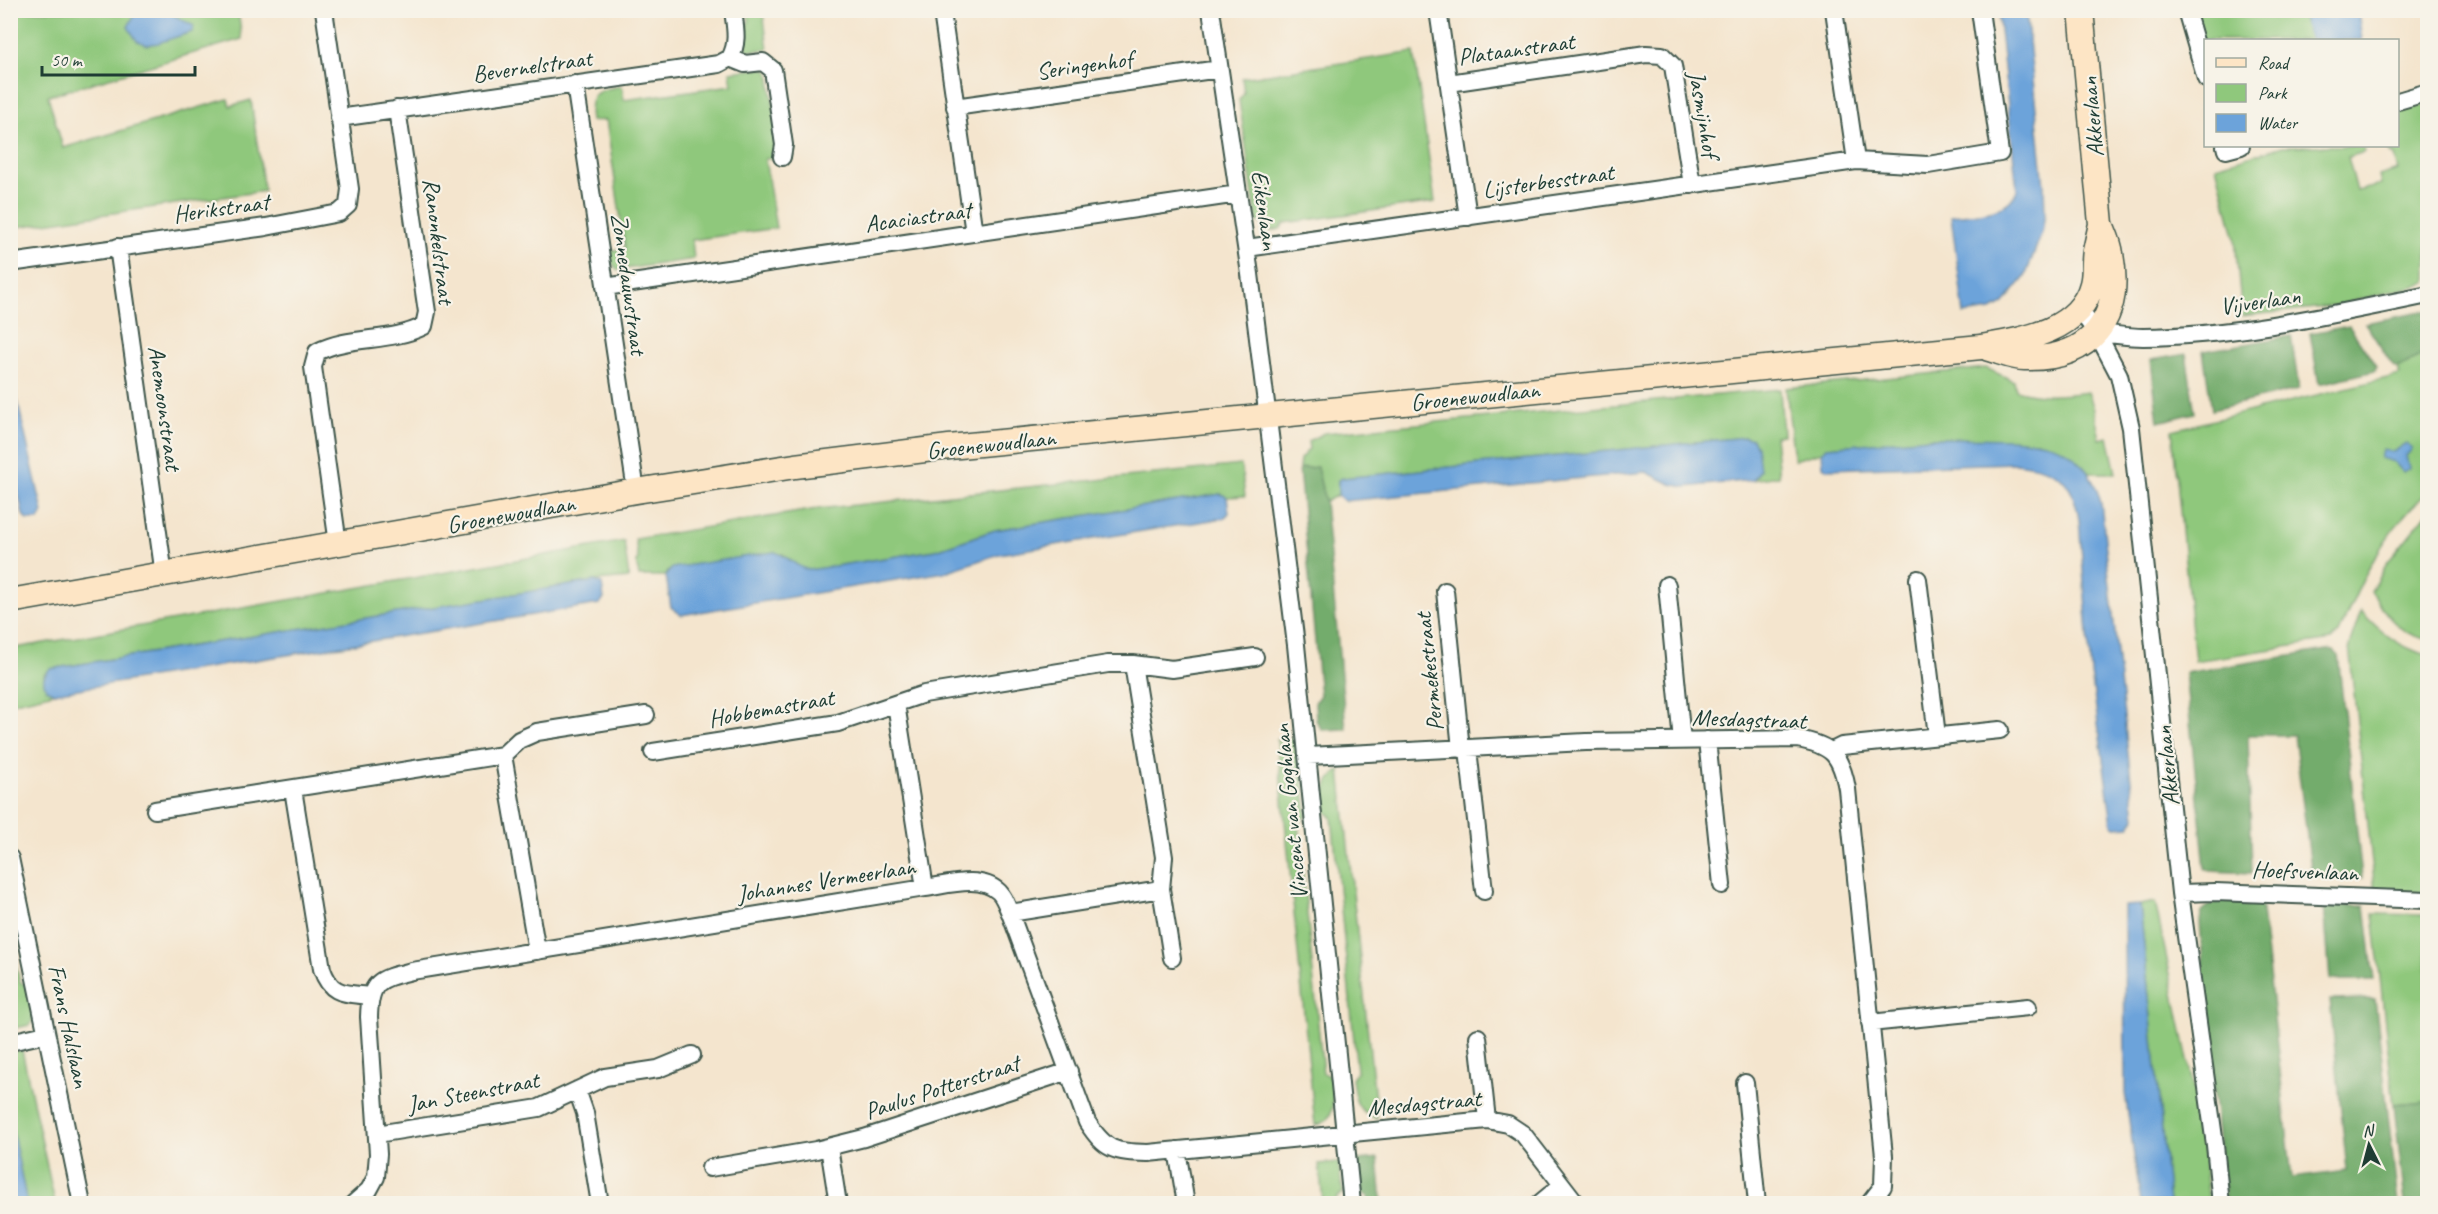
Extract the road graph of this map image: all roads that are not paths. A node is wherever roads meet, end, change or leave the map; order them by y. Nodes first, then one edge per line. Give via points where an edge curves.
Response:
1 (324, 10) edge
2 (733, 10) edge
3 (945, 10) edge
4 (1211, 10) edge
5 (1438, 10) edge
6 (1834, 10) edge
7 (1980, 10) edge
8 (2081, 10) edge
9 (2186, 10) edge
10 (1662, 55) joint
11 (730, 58) junction
12 (1219, 69) junction
13 (2204, 75) edge
14 (1449, 83) junction
15 (575, 84) junction
16 (2427, 92) edge
17 (2399, 100) edge
18 (955, 108) junction
19 (397, 109) junction
20 (339, 118) junction
21 (782, 157) dead end
22 (1856, 161) junction
23 (1692, 185) junction
24 (1238, 194) junction
25 (1468, 217) junction
26 (2101, 224) junction
27 (974, 233) junction
28 (118, 247) junction
29 (1246, 248) junction
30 (10, 263) edge
31 (605, 287) junction
32 (2427, 295) edge
33 (2079, 309) junction
34 (2097, 333) junction
35 (1981, 347) junction
36 (1268, 417) junction
37 (636, 491) junction
38 (338, 544) junction
39 (164, 575) junction
40 (1918, 579) dead end
41 (1667, 585) dead end
42 (1445, 591) dead end
43 (10, 601) edge
44 (1254, 657) dead end
45 (1133, 664) junction
46 (896, 704) junction
47 (646, 715) dead end
48 (2000, 730) dead end
49 (1936, 736) junction
50 (1707, 740) junction
51 (1682, 741) junction
52 (1465, 749) junction
53 (1833, 751) junction
54 (653, 752) dead end
55 (503, 755) junction
56 (1308, 756) junction
57 (293, 789) junction
58 (154, 810) dead end
59 (10, 858) edge
60 (1722, 885) dead end
61 (925, 888) junction
62 (1161, 889) junction
63 (1484, 891) dead end
64 (2180, 893) junction
65 (2427, 900) edge
66 (1010, 913) junction
67 (537, 951) junction
68 (1172, 958) dead end
69 (370, 996) junction
70 (2028, 1007) dead end
71 (1870, 1023) junction
72 (46, 1034) junction
73 (1478, 1037) dead end
74 (10, 1042) edge
75 (692, 1055) dead end
76 (1069, 1071) junction
77 (1745, 1083) dead end
78 (577, 1090) junction
79 (1486, 1120) junction
80 (377, 1134) junction
81 (1346, 1134) junction
82 (829, 1147) junction
83 (1177, 1150) junction
84 (710, 1168) dead end
85 (1562, 1185) junction
86 (82, 1203) edge
87 (353, 1203) edge
88 (600, 1203) edge
89 (838, 1203) edge
90 (1186, 1203) edge
91 (1352, 1203) edge
92 (1539, 1203) edge
93 (1577, 1203) edge
94 (1757, 1203) edge
95 (1869, 1203) edge
96 (2220, 1203) edge

1 - 20 street, Herikstraat
2 - 11 street via 736,36
3 - 18 street
4 - 12 street, Eikenlaan
5 - 14 street
6 - 22 street
7 - 22 street, Lijsterbesstraat via 2000,153 1928,165
8 - 26 street, Akkerlaan
9 - 13 street
10 - 14 street, Plataanstraat via 1646,54
10 - 23 street, Jasmijnhof via 1673,66
11 - 15 street, Bevernelstraat via 719,64
11 - 21 street via 745,64 762,62 773,70 784,145
12 - 18 street, Seringenhof
12 - 24 street, Eikenlaan
14 - 25 street
15 - 19 street, Bevernelstraat
15 - 31 street, Zonnedauwstraat
16 - 17 street
18 - 27 street
19 - 20 street, Bevernelstraat
19 - 38 street, Ranonkelstraat via 427,312 424,326 407,334 331,345 317,352 313,367
20 - 28 street, Herikstraat via 350,189 348,205 339,213
22 - 23 street, Lijsterbesstraat
23 - 25 street, Lijsterbesstraat
24 - 27 street, Acaciastraat
24 - 29 street, Eikenlaan
25 - 29 street, Lijsterbesstraat
26 - 33 street, Akkerlaan via 2092,285
26 - 34 street, Akkerlaan via 2111,252 2113,296
27 - 31 street, Acaciastraat
28 - 30 street, Herikstraat
28 - 39 street, Anemoonstraat
29 - 36 street, Eikenlaan
31 - 37 street, Zonnedauwstraat
32 - 34 street, Vijverlaan via 2291,322 2223,330 2141,337
33 - 34 street, Akkerlaan
33 - 35 street, Groenewoudlaan via 2040,333
34 - 35 street, Groenewoudlaan via 2069,353 2043,357 2023,358
34 - 64 street, Akkerlaan via 2119,375 2131,429
35 - 36 street, Groenewoudlaan
36 - 37 street, Groenewoudlaan via 949,447
36 - 56 street, Vincent van Goghlaan
37 - 38 street, Groenewoudlaan
38 - 39 street, Groenewoudlaan
39 - 43 street, Groenewoudlaan
40 - 49 street
41 - 51 street
42 - 52 street, Permekestraat
44 - 45 street, Hobbemastraat via 1172,669
45 - 46 street, Hobbemastraat via 1108,664 924,694
45 - 62 street via 1164,857
46 - 54 street, Hobbemastraat via 838,723
46 - 61 street
47 - 55 street via 537,732 519,740
48 - 49 street
49 - 53 street via 1842,746
50 - 51 street, Mesdagstraat
50 - 53 street, Mesdagstraat via 1797,739
50 - 60 street
51 - 52 street, Mesdagstraat
52 - 56 street, Mesdagstraat
52 - 63 street, Permekestraat
53 - 71 street, Mesdagstraat via 1843,766 1847,789
55 - 57 street
55 - 67 street
56 - 81 street, Vincent van Goghlaan
57 - 58 street
57 - 69 street via 327,983 339,992
59 - 72 street, Frans Halslaan
61 - 66 street, Johannes Vermeerlaan via 984,882 1000,892
61 - 67 street, Johannes Vermeerlaan
62 - 66 street
62 - 68 street
64 - 65 street, Hoefsvenlaan
64 - 96 street, Akkerlaan
66 - 76 street, Johannes Vermeerlaan
67 - 69 street, Johannes Vermeerlaan via 384,978
69 - 80 street
70 - 71 street
71 - 95 street, Mesdagstraat via 1884,1156 1883,1186
72 - 74 street
72 - 86 street, Frans Halslaan
73 - 79 street
75 - 78 street, Jan Steenstraat via 658,1069 605,1077
76 - 82 street, Paulus Potterstraat
76 - 83 street, Johannes Vermeerlaan via 1087,1122 1099,1139 1118,1152
77 - 94 street
78 - 80 street, Jan Steenstraat via 539,1108
78 - 88 street, Jan Steenstraat via 585,1113
79 - 81 street, Mesdagstraat
79 - 85 street, Mesdagstraat via 1508,1124 1523,1134
80 - 87 street via 376,1177 369,1190
81 - 83 street, Johannes Vermeerlaan
81 - 91 street, Vincent van Goghlaan
82 - 84 street, Paulus Potterstraat
82 - 89 street
83 - 90 street
85 - 92 street
85 - 93 street, Mesdagstraat

